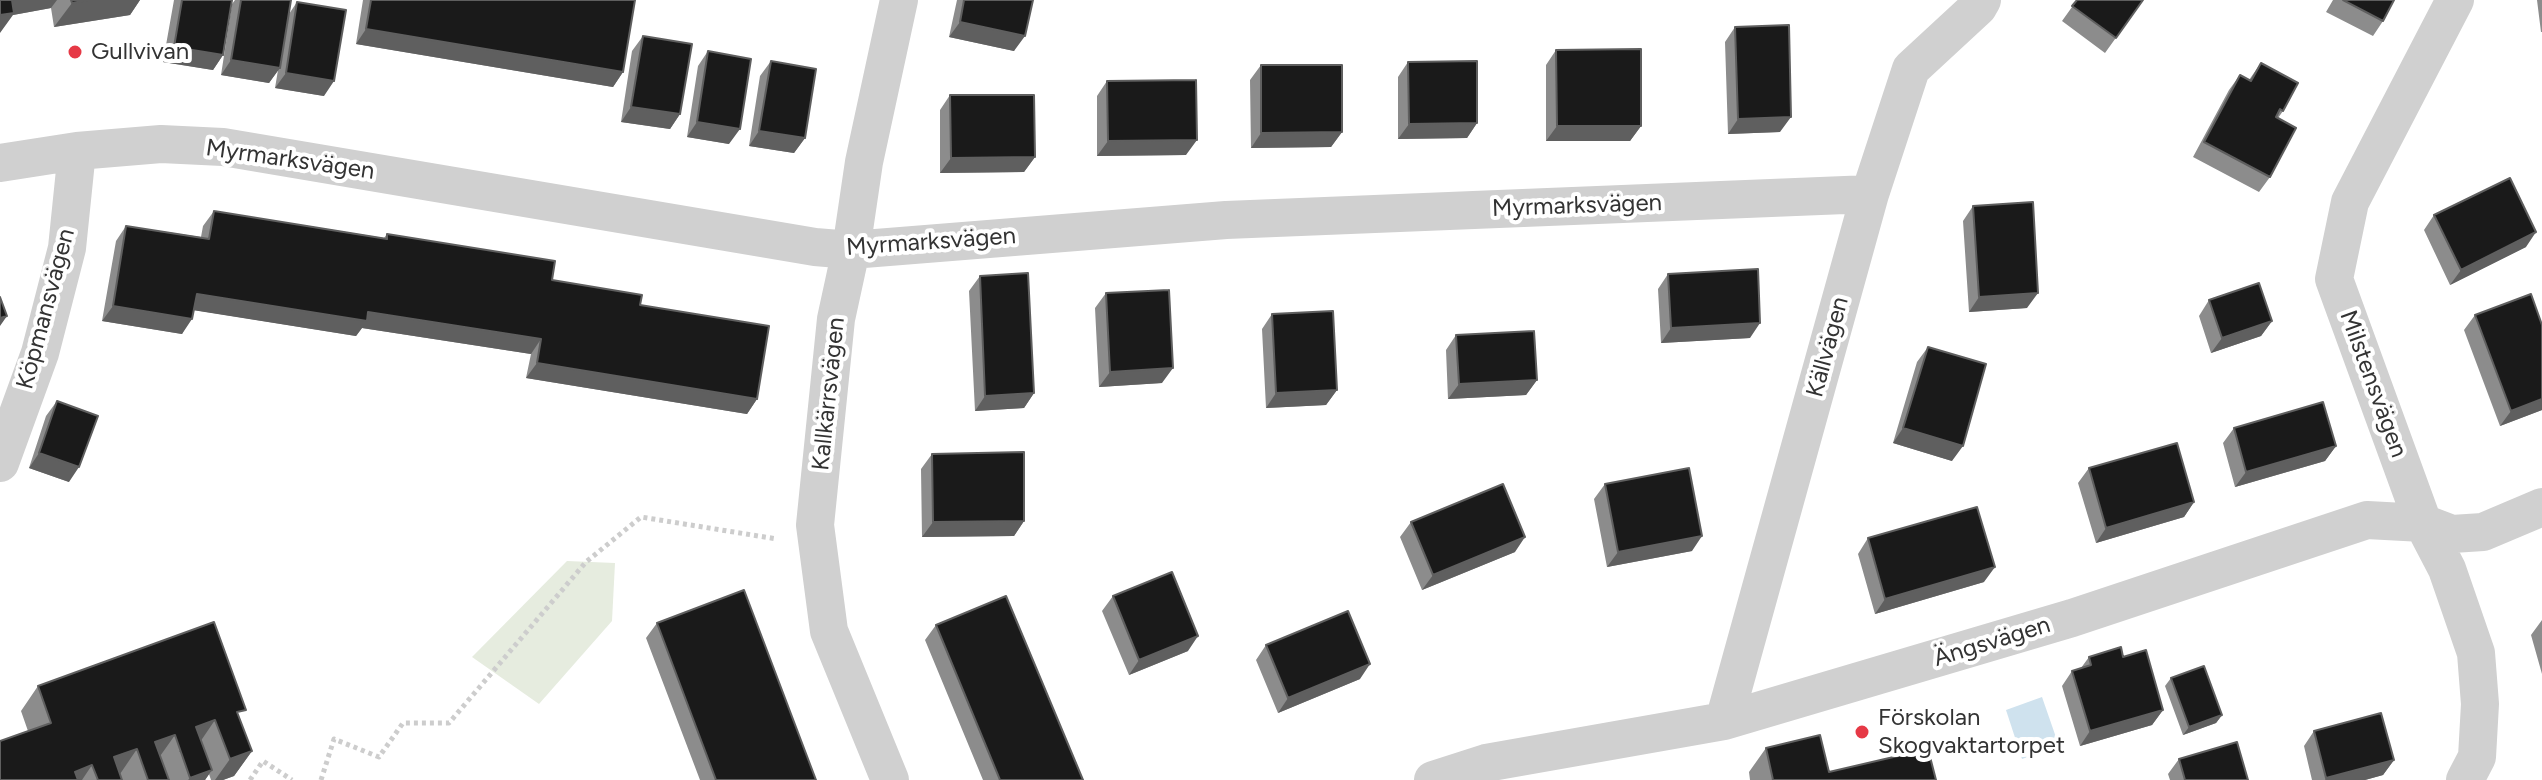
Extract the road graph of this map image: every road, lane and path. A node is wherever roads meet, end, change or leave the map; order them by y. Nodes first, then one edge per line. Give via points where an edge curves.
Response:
1 (899, 0) edge
2 (1982, 0) edge
3 (2455, 0) edge
4 (77, 151) junction
5 (0, 163) edge
6 (1870, 194) junction
7 (851, 250) junction
8 (0, 463) edge
9 (2542, 507) edge
10 (2423, 523) junction
11 (818, 545) junction
12 (1724, 721) junction
13 (1562, 765) edge
14 (250, 780) edge
15 (292, 780) edge
16 (321, 780) edge
17 (890, 780) edge
18 (1433, 780) edge
19 (2465, 780) edge

1 - 7 street, Kallkärrsvägen
2 - 6 street, Källvägen via 1911,69
3 - 10 street, Milstensvägen via 2350,202 2334,279
4 - 5 street, Myrmarksvägen
4 - 7 street, Myrmarksvägen via 161,144 223,147
4 - 8 street, Köpmansvägen via 67,248 40,353
6 - 7 street, Myrmarksvägen via 1226,220
6 - 12 street, Källvägen
7 - 11 street, Kallkärrsvägen via 836,319 815,525
9 - 10 street, Ängsvägen via 2483,532 2452,534
10 - 12 street, Ängsvägen via 2367,520 2072,618
10 - 19 street, Milstensvägen via 2447,569 2476,653 2477,757
11 - 16 path via 641,517 586,562 449,723 403,723 379,757 334,739
11 - 17 street, Kallkärrsvägen via 829,631
12 - 13 street, Ängsvägen
13 - 18 street, Ängsvägen via 1486,763
14 - 15 path via 263,761

